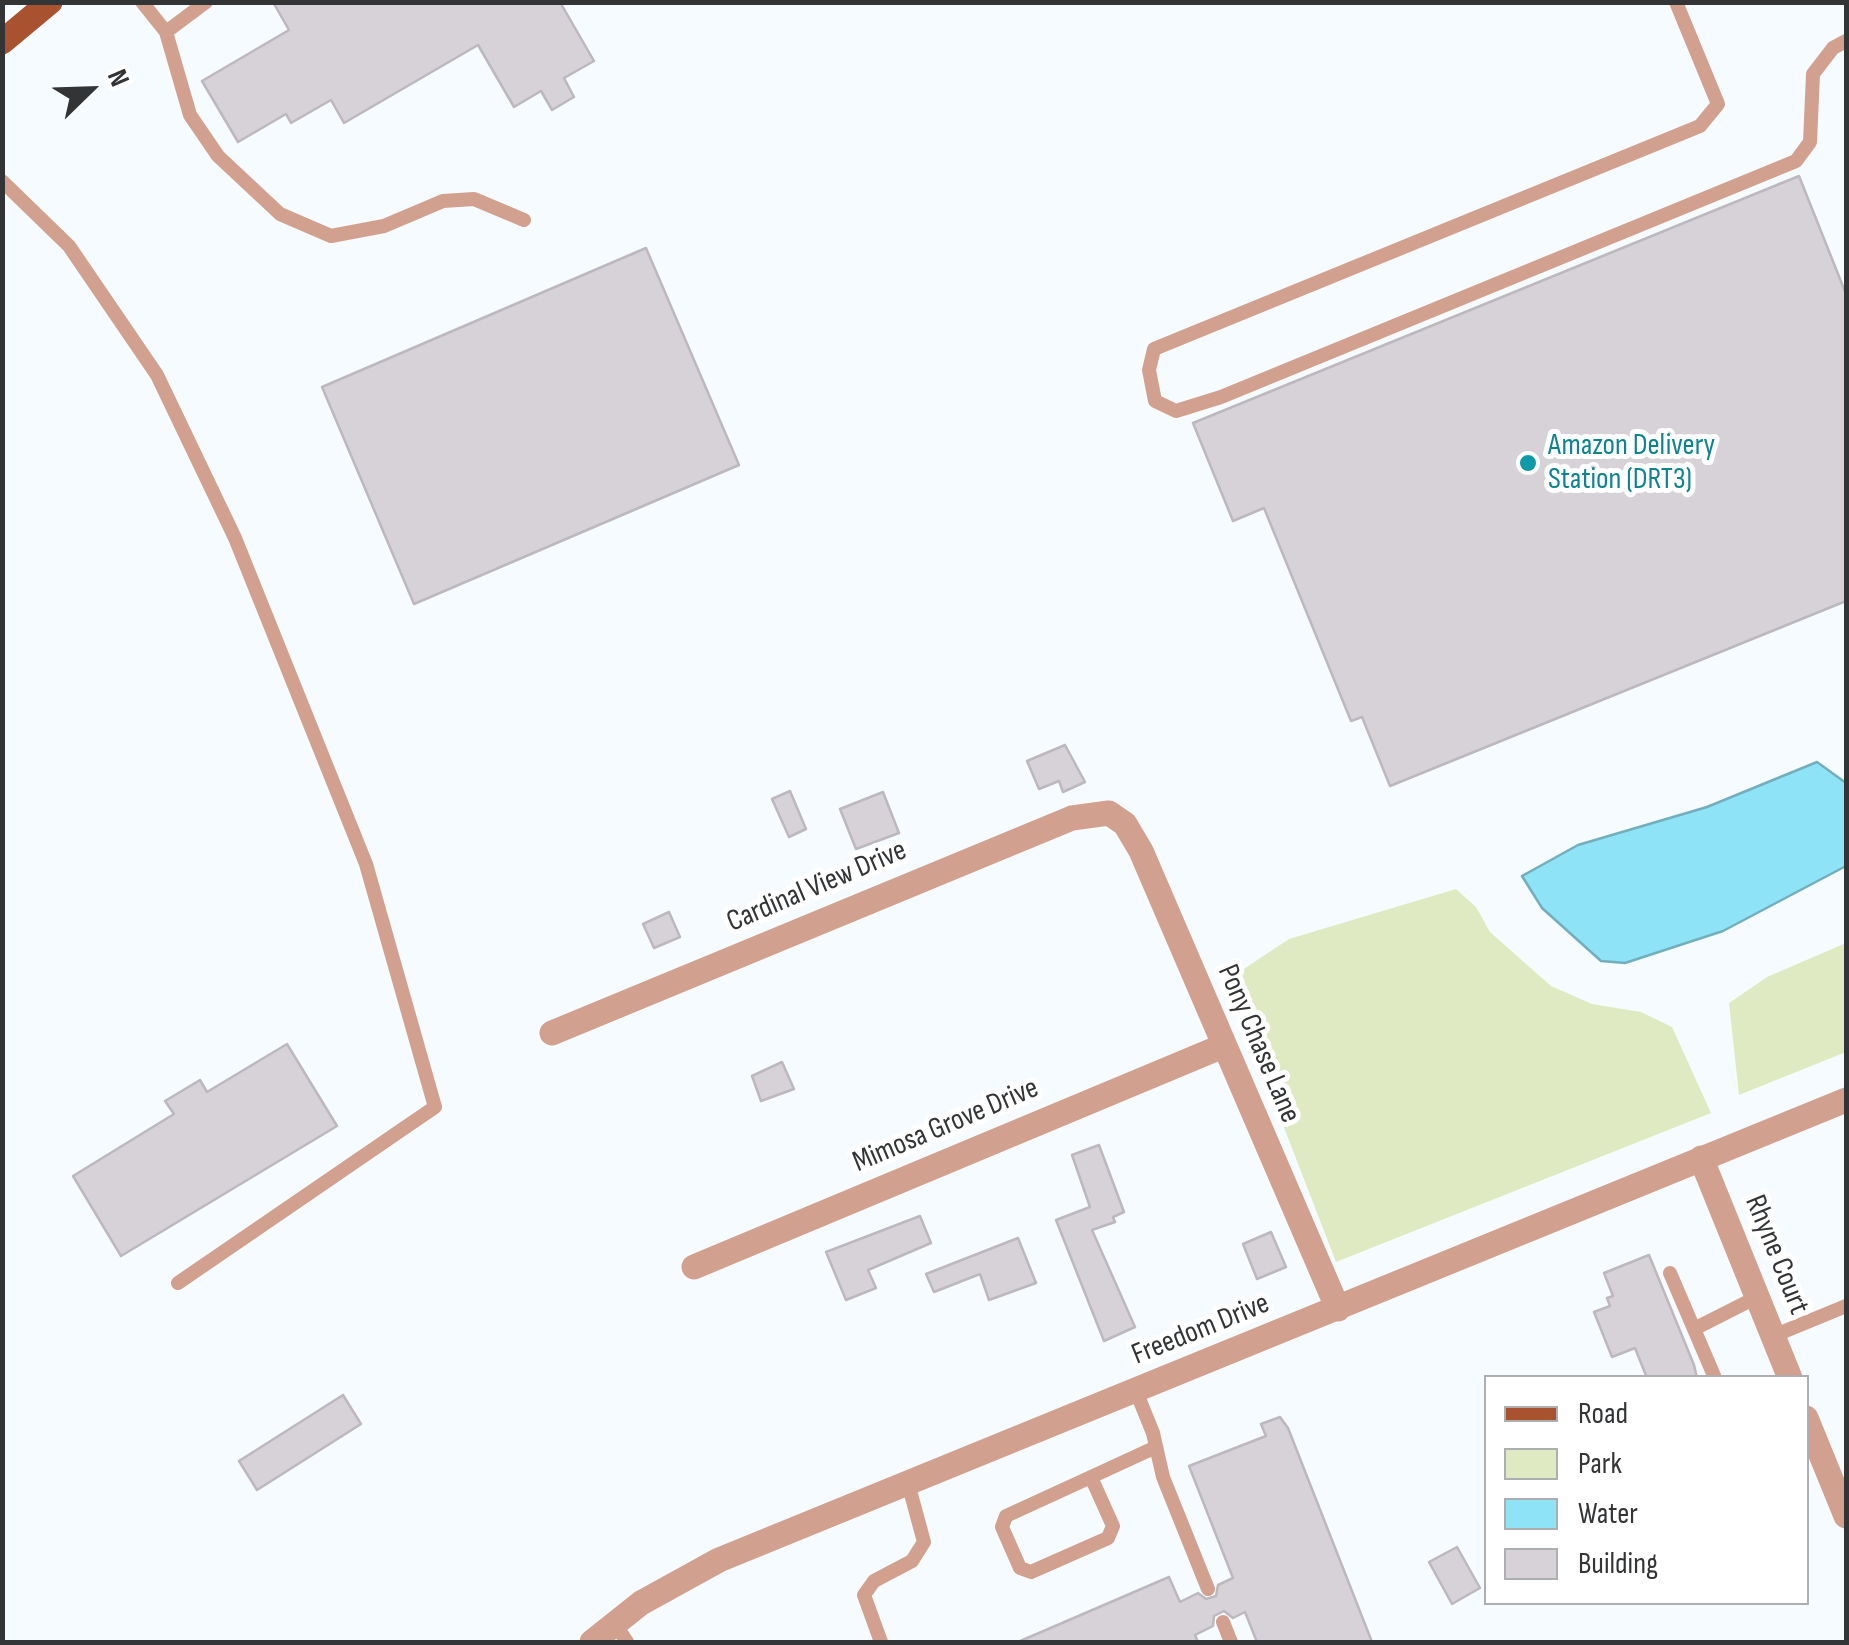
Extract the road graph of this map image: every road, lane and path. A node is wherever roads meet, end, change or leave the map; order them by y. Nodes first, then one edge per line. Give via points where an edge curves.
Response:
1 (50, 2) edge
2 (142, 2) edge
3 (206, 2) edge
4 (1676, 2) edge
5 (166, 32) junction
6 (1846, 41) edge
7 (2, 42) edge
8 (2, 181) edge
9 (524, 220) dead end
10 (1109, 813) joint
11 (552, 1034) dead end
12 (1222, 1046) junction
13 (1846, 1100) edge
14 (1701, 1158) junction
15 (694, 1266) dead end
16 (1670, 1272) dead end
17 (178, 1284) dead end
18 (1758, 1297) junction
19 (1846, 1306) edge
20 (1338, 1309) junction
21 (1694, 1329) junction
22 (1774, 1336) junction
23 (1713, 1375) edge
24 (1789, 1375) edge
25 (1136, 1391) junction
26 (1809, 1425) edge
27 (1156, 1448) junction
28 (1091, 1477) junction
29 (908, 1483) junction
30 (1846, 1516) edge
31 (1208, 1589) dead end
32 (1223, 1622) dead end
33 (621, 1633) edge
34 (592, 1642) edge
35 (881, 1642) edge
36 (1230, 1642) edge

1 - 7 main road
2 - 5 lane
3 - 5 lane
4 - 6 lane via 1718,104 1700,126 1154,348 1148,370 1156,401 1176,410 1221,397 1796,161 1810,142 1813,74
5 - 9 lane via 190,115 218,156 280,214 331,236 474,198
8 - 17 lane via 68,246 158,375 235,538 366,864 435,1107
10 - 11 street, Cardinal View Drive via 1072,818
10 - 12 street, Pony Chase Lane via 1141,850
12 - 15 street, Mimosa Grove Drive
12 - 20 street, Pony Chase Lane
13 - 14 street, Freedom Drive
14 - 18 street, Rhyne Court
14 - 20 street, Freedom Drive
16 - 21 lane
18 - 21 lane
18 - 22 street, Rhyne Court
19 - 22 lane
20 - 25 street, Freedom Drive
21 - 23 lane
22 - 24 street, Rhyne Court
25 - 27 lane
25 - 29 street, Freedom Drive
26 - 30 street
27 - 28 lane
27 - 31 lane
28 - 28 lane via 1006,1516 1002,1527 1020,1568 1032,1572 1108,1538 1113,1526
29 - 33 street, Freedom Drive via 719,1560 641,1604
29 - 35 lane via 924,1542 912,1562 874,1580 864,1595
32 - 36 lane
33 - 34 street, Freedom Drive

